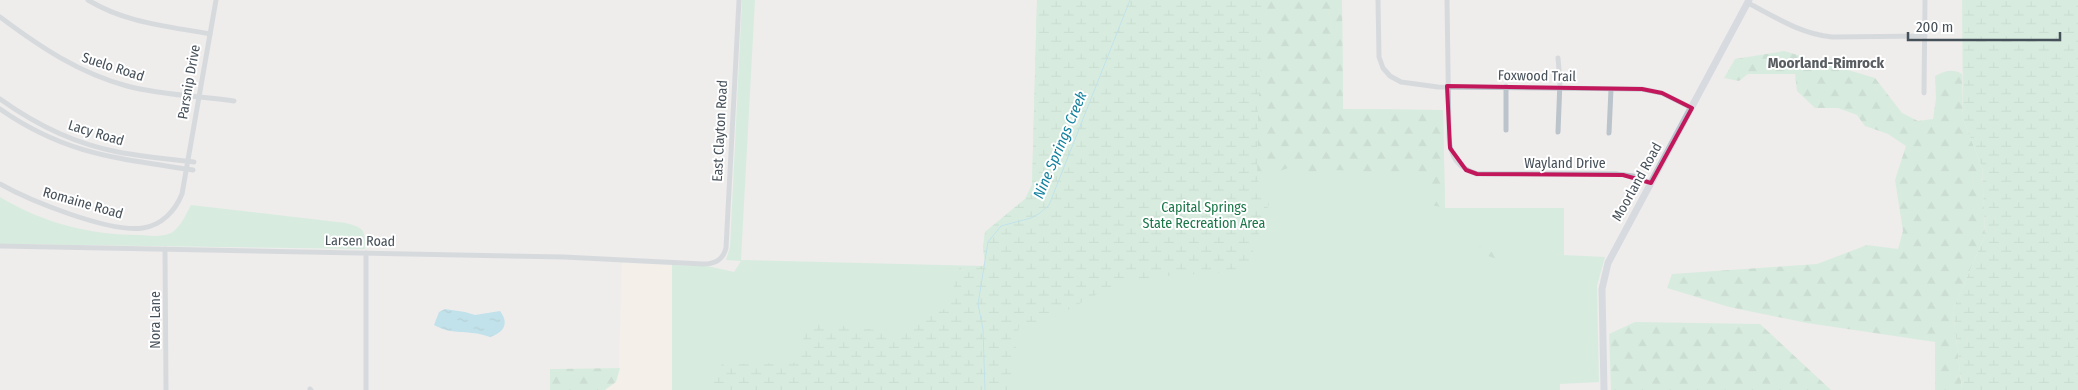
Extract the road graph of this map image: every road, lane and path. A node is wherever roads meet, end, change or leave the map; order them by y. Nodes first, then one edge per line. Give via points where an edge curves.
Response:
1 (88, 0) edge
2 (216, 0) edge
3 (739, 0) edge
4 (1378, 0) edge
5 (1447, 0) edge
6 (1925, 0) edge
7 (1749, 1) edge
8 (0, 17) edge
9 (210, 34) junction
10 (1926, 36) junction
11 (1558, 58) dead end
12 (1448, 86) junction
13 (1506, 86) junction
14 (1558, 88) junction
15 (1611, 89) junction
16 (1924, 93) dead end
17 (199, 96) junction
18 (0, 99) edge
19 (234, 101) dead end
20 (1692, 108) junction
21 (0, 109) edge
22 (1506, 130) dead end
23 (1558, 132) dead end
24 (1609, 133) dead end
25 (187, 161) junction
26 (194, 162) dead end
27 (186, 169) junction
28 (193, 170) dead end
29 (1651, 183) junction
30 (0, 184) edge
31 (0, 246) edge
32 (165, 249) junction
33 (366, 253) junction
34 (719, 261) joint
35 (166, 390) edge
36 (366, 390) edge
37 (1604, 390) edge

1 - 9 street via 115,14 139,21
2 - 9 street, Parsnip Drive
3 - 34 street, East Clayton Road via 726,248
4 - 12 street, Foxwood Trail via 1379,57 1383,68 1401,82
5 - 12 street
6 - 10 street
7 - 10 street via 1793,26 1817,35
7 - 20 street, Moorland Road
8 - 17 street, Suelo Road via 36,44 86,72 128,86
9 - 17 street, Parsnip Drive
10 - 16 street
11 - 14 street
12 - 13 street, Foxwood Trail
12 - 29 street, Wayland Drive via 1450,148 1457,163 1466,170 1478,174 1623,175
13 - 14 street, Foxwood Trail
13 - 22 street
14 - 15 street, Foxwood Trail
14 - 23 street
15 - 20 street, Foxwood Trail via 1657,92
15 - 24 street
17 - 19 street, Suelo Road
17 - 25 street, Parsnip Drive
18 - 25 street, Lacy Road via 39,124 80,142 119,153
20 - 29 street, Moorland Road
21 - 27 street, Lacy Road via 38,133 80,150
25 - 26 street, Lacy Road
25 - 27 street, Parsnip Drive
27 - 28 street, Lacy Road
27 - 30 street, Romaine Road via 176,207 158,223 140,228 62,212
29 - 37 street, Moorland Road via 1605,274 1602,289
31 - 32 street, Larsen Road
32 - 33 street, Larsen Road
32 - 35 street, Nora Lane
33 - 34 street, Larsen Road via 703,264
33 - 36 street

